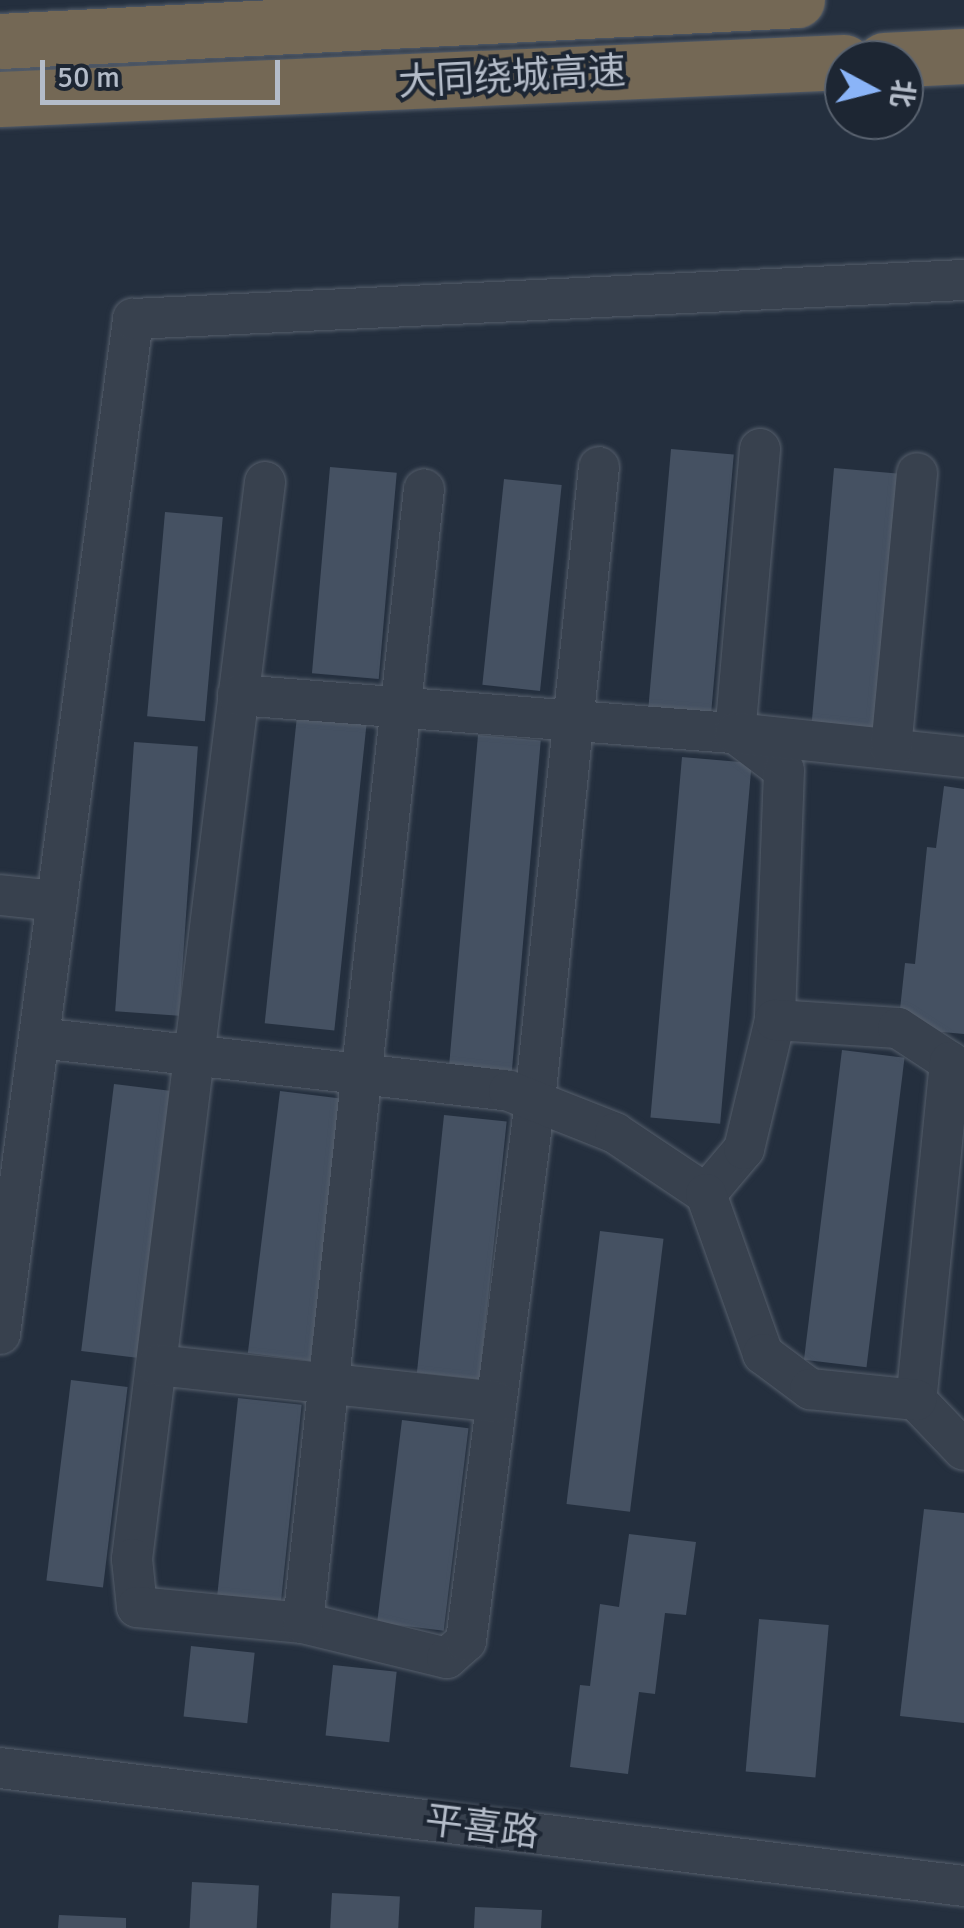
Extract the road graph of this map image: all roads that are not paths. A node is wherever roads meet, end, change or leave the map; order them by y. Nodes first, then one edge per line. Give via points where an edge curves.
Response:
1 (797, 0) edge
2 (0, 41) edge
3 (964, 56) edge
4 (924, 58) edge
5 (824, 63) edge
6 (0, 99) edge
7 (964, 280) edge
8 (760, 450) dead end
9 (598, 467) dead end
10 (917, 473) dead end
11 (264, 482) dead end
12 (424, 489) dead end
13 (238, 695) junction
14 (402, 710) junction
15 (573, 722) junction
16 (734, 734) junction
17 (891, 749) junction
18 (964, 757) edge
19 (0, 895) edge
20 (57, 901) junction
21 (775, 1020) junction
22 (39, 1038) junction
23 (195, 1056) junction
24 (364, 1074) junction
25 (535, 1101) junction
26 (706, 1194) junction
27 (0, 1334) edge
28 (157, 1365) junction
29 (330, 1384) junction
30 (916, 1400) junction
31 (496, 1402) junction
32 (964, 1450) edge
33 (303, 1623) junction
34 (0, 1768) edge
35 (964, 1886) edge

1 - 2 highway, 大同绕城高速
3 - 4 highway
5 - 6 highway, 大同绕城高速
7 - 20 street via 133,319
8 - 16 street
9 - 15 street
10 - 17 street
11 - 13 street
12 - 14 street
13 - 14 street
13 - 23 street
14 - 15 street
14 - 24 street
15 - 16 street
15 - 25 street
16 - 17 street
16 - 21 street via 784,770
17 - 18 street
19 - 20 street
20 - 22 street
21 - 26 street via 744,1149
21 - 30 street via 898,1028 950,1062
22 - 23 street
22 - 27 street
23 - 24 street
23 - 28 street
24 - 25 street via 509,1090
24 - 29 street
25 - 26 street via 615,1133
25 - 31 street
26 - 30 street via 763,1354 810,1389
28 - 29 street
28 - 33 street via 132,1559 137,1607
29 - 31 street
29 - 33 street
30 - 32 street
31 - 33 street via 466,1641 447,1658
34 - 35 street, 平喜路

